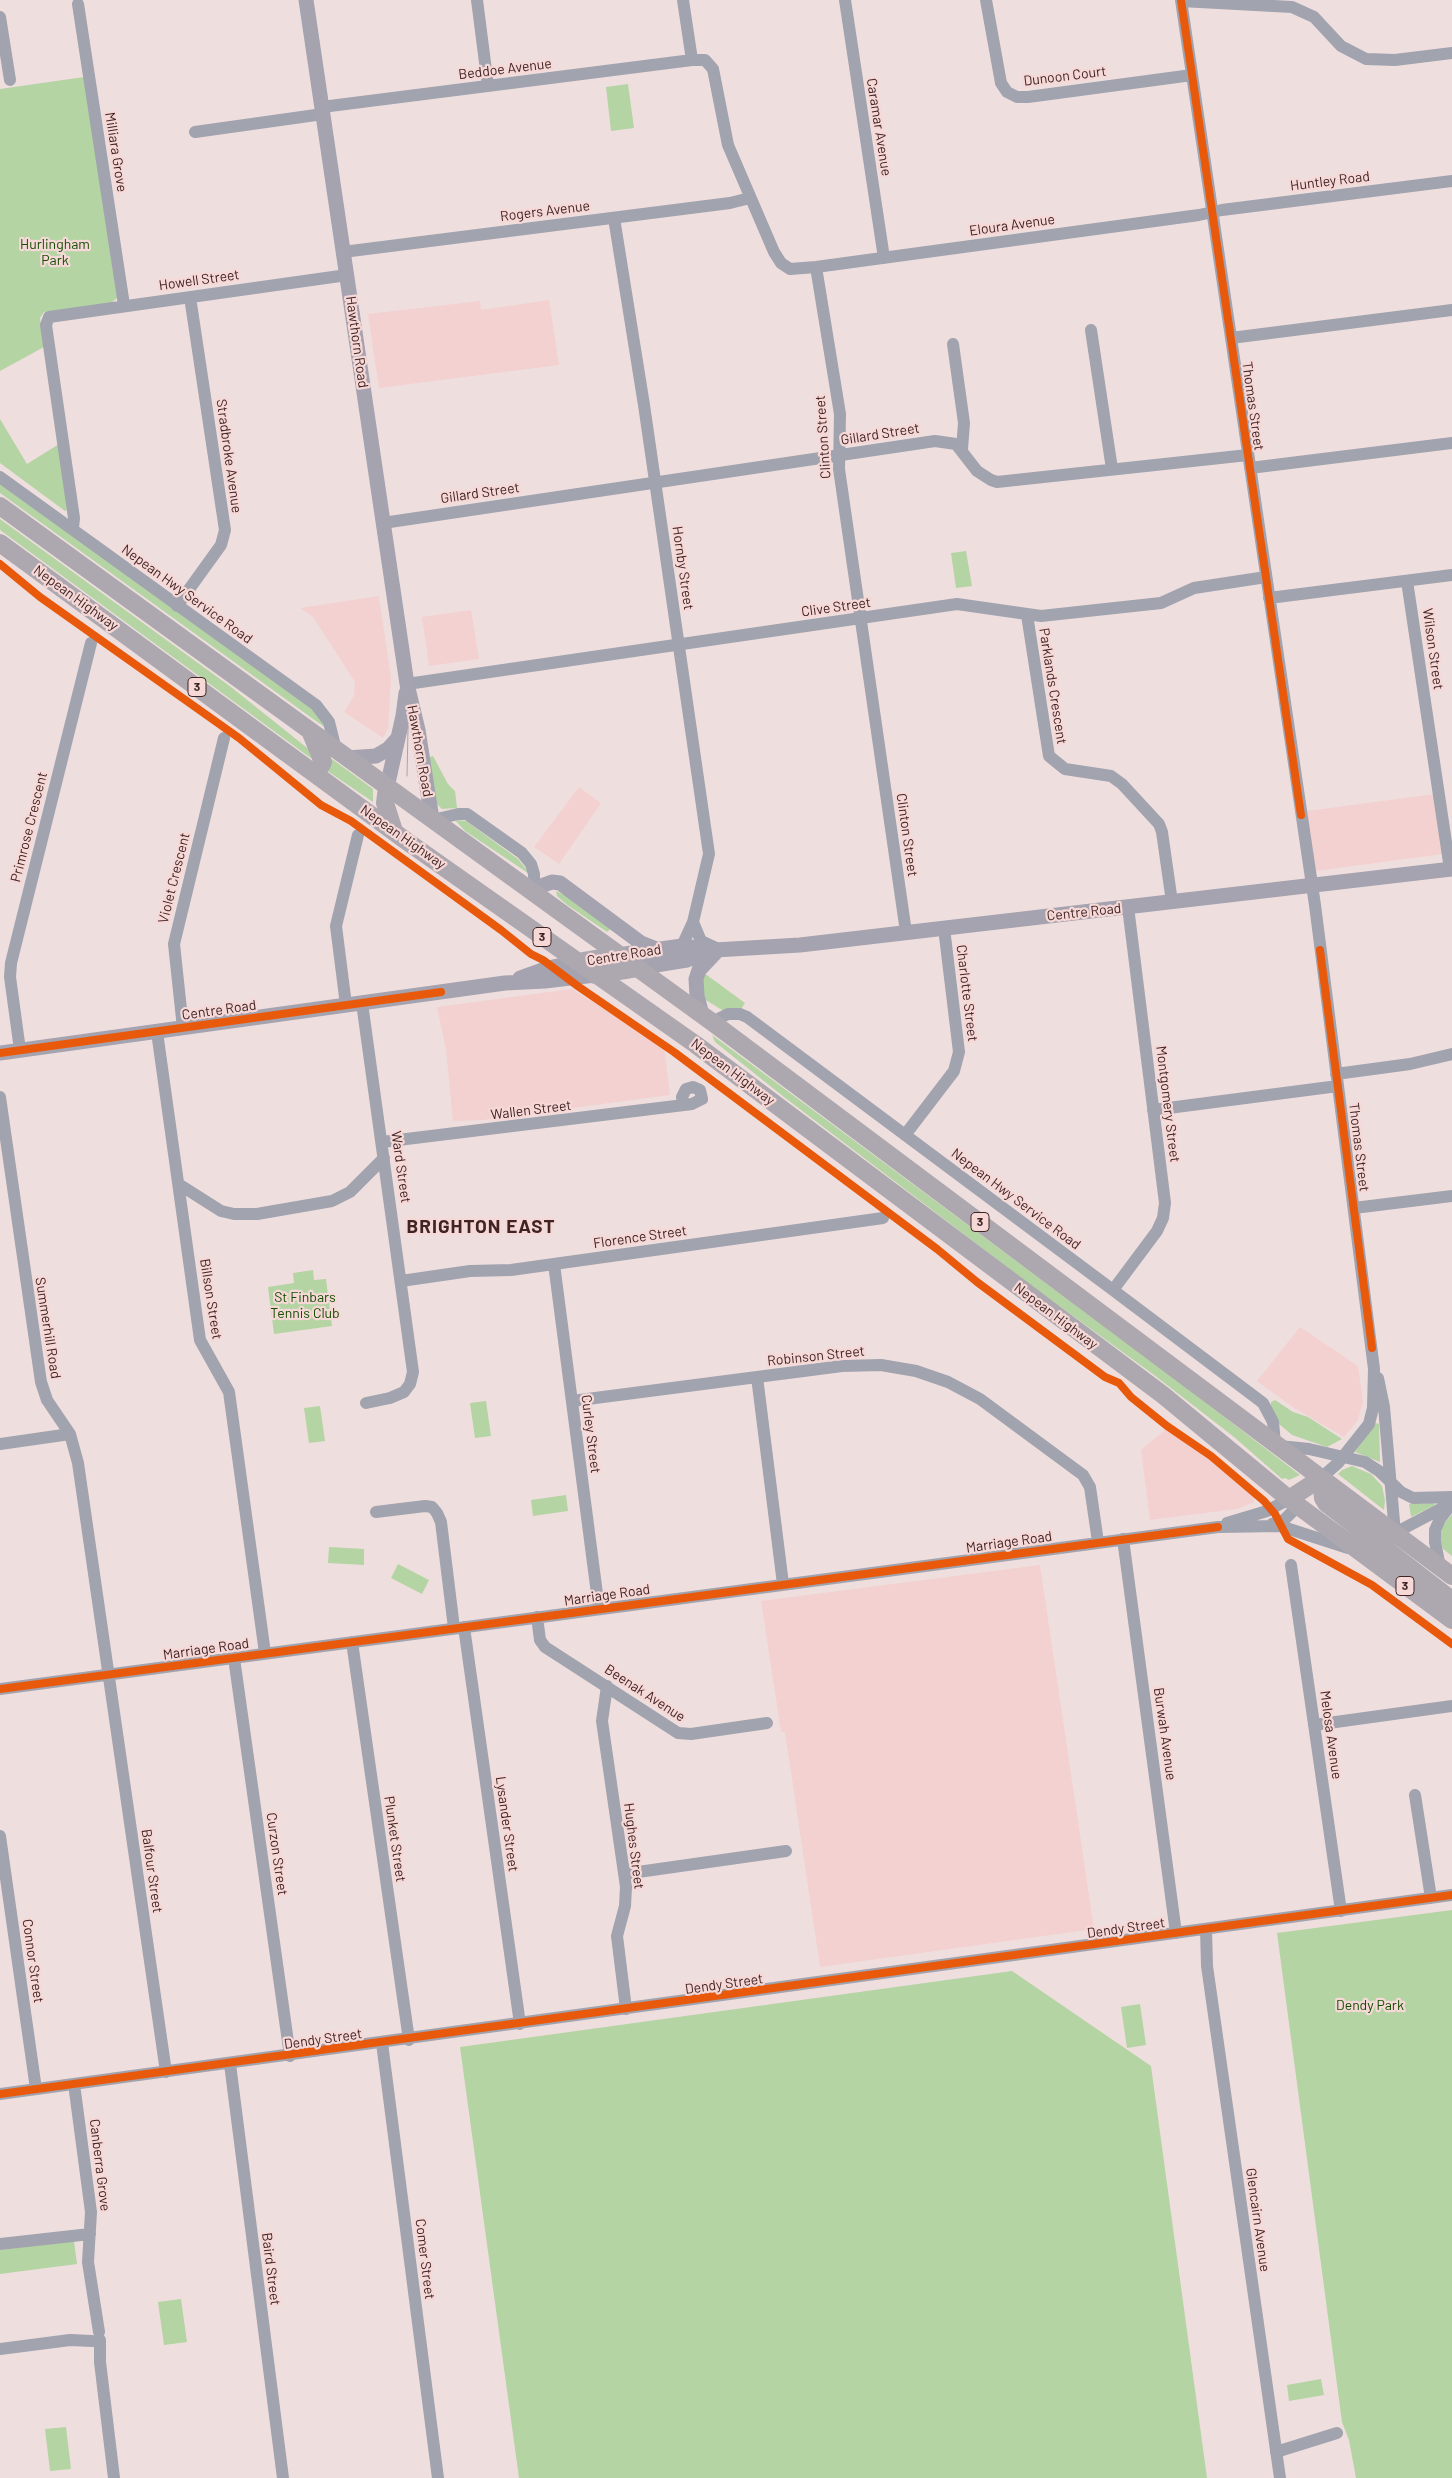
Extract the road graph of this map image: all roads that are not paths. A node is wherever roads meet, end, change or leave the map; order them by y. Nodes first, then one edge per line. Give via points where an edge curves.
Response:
1 (306, 0) edge
2 (477, 0) edge
3 (683, 0) edge
4 (844, 0) edge
5 (986, 0) edge
6 (1181, 0) edge
7 (78, 4) dead end
8 (0, 17) edge
9 (1452, 53) edge
10 (692, 60) junction
11 (1192, 75) junction
12 (10, 80) dead end
13 (488, 86) junction
14 (323, 111) junction
15 (195, 132) dead end
16 (1452, 181) edge
17 (750, 198) junction
18 (1212, 212) junction
19 (614, 218) junction
20 (344, 252) junction
21 (884, 258) junction
22 (816, 267) junction
23 (347, 275) junction
24 (190, 297) junction
25 (124, 305) junction
26 (1452, 310) edge
27 (1091, 330) dead end
28 (1231, 338) junction
29 (953, 344) dead end
30 (1452, 443) edge
31 (962, 449) junction
32 (840, 456) junction
33 (1249, 462) junction
34 (1112, 469) junction
35 (0, 477) edge
36 (655, 483) junction
37 (0, 506) edge
38 (383, 523) junction
39 (73, 528) junction
40 (0, 543) edge
41 (1452, 575) edge
42 (1266, 578) junction
43 (1407, 581) junction
44 (1269, 598) junction
45 (177, 606) junction
46 (1027, 615) junction
47 (861, 618) junction
48 (91, 642) dead end
49 (679, 645) junction
50 (407, 684) junction
51 (311, 732) junction
52 (399, 736) junction
53 (224, 738) dead end
54 (341, 754) junction
55 (312, 772) junction
56 (387, 787) junction
57 (432, 819) junction
58 (394, 831) junction
59 (358, 835) dead end
60 (1451, 869) edge
61 (1312, 887) junction
62 (529, 890) junction
63 (1172, 902) junction
64 (1128, 907) junction
65 (693, 922) junction
66 (944, 928) junction
67 (906, 932) junction
68 (682, 946) junction
69 (656, 949) junction
70 (719, 949) junction
71 (618, 955) junction
72 (577, 962) junction
73 (637, 968) junction
74 (595, 975) junction
75 (504, 983) junction
76 (362, 1003) junction
77 (346, 1005) junction
78 (707, 1018) junction
79 (183, 1028) junction
80 (157, 1032) junction
81 (695, 1044) junction
82 (20, 1050) junction
83 (0, 1053) edge
84 (1452, 1054) edge
85 (1337, 1080) junction
86 (0, 1097) edge
87 (683, 1105) dead end
88 (1154, 1110) junction
89 (905, 1135) junction
90 (382, 1142) junction
91 (384, 1158) junction
92 (180, 1185) junction
93 (1452, 1196) edge
94 (1354, 1208) junction
95 (882, 1218) dead end
96 (554, 1264) junction
97 (401, 1281) junction
98 (1113, 1290) junction
99 (1374, 1369) junction
100 (757, 1377) junction
101 (572, 1401) junction
102 (366, 1404) dead end
103 (70, 1434) junction
104 (0, 1444) edge
105 (1277, 1445) junction
106 (1344, 1456) junction
107 (1321, 1478) junction
108 (1392, 1484) junction
109 (1452, 1497) edge
110 (1294, 1503) junction
111 (1452, 1503) edge
112 (376, 1512) dead end
113 (1264, 1525) junction
114 (1218, 1526) junction
115 (1395, 1533) junction
116 (1123, 1539) junction
117 (1098, 1542) junction
118 (1376, 1542) junction
119 (1356, 1551) junction
120 (1290, 1565) dead end
121 (1446, 1569) edge
122 (1430, 1582) junction
123 (783, 1584) junction
124 (1452, 1600) edge
125 (599, 1609) junction
126 (537, 1617) junction
127 (1452, 1620) edge
128 (459, 1628) junction
129 (352, 1642) junction
130 (265, 1653) junction
131 (234, 1658) junction
132 (108, 1674) junction
133 (607, 1686) junction
134 (0, 1689) edge
135 (1452, 1706) edge
136 (767, 1722) dead end
137 (1314, 1725) junction
138 (1415, 1795) dead end
139 (0, 1836) edge
140 (786, 1851) dead end
141 (624, 1874) junction
142 (1452, 1895) edge
143 (1431, 1898) junction
144 (1341, 1911) junction
145 (1202, 1930) junction
146 (1176, 1933) junction
147 (626, 2009) junction
148 (520, 2024) junction
149 (408, 2040) junction
150 (382, 2043) junction
151 (290, 2056) junction
152 (230, 2064) junction
153 (166, 2072) junction
154 (74, 2084) junction
155 (36, 2089) junction
156 (0, 2094) edge
157 (90, 2234) junction
158 (0, 2244) edge
159 (95, 2337) junction
160 (0, 2350) edge
161 (1337, 2432) dead end
162 (1276, 2452) junction
163 (114, 2478) edge
164 (283, 2478) edge
165 (438, 2478) edge
166 (1280, 2478) edge

1 - 14 main road, Hawthorn Road
2 - 13 street
3 - 10 street
4 - 21 street, Caramar Avenue
5 - 11 street, Dunoon Court via 1000,83 1017,97
6 - 9 street via 1292,7 1314,17 1341,46 1366,59 1395,60
6 - 11 street, Thomas Street
7 - 25 street, Milliara Grove
8 - 12 street
10 - 13 street, Beddoe Avenue
10 - 17 street via 705,60 714,69 728,145
11 - 18 street, Thomas Street
13 - 14 street, Beddoe Avenue
14 - 15 street, Beddoe Avenue
14 - 20 main road, Hawthorn Road
16 - 18 street, Huntley Road
17 - 19 street, Rogers Avenue
17 - 22 street via 781,264 794,270
18 - 21 street, Eloura Avenue
18 - 28 street, Thomas Street
19 - 20 street, Rogers Avenue
19 - 36 street, Hornby Street
20 - 23 main road, Hawthorn Road
21 - 22 street, Eloura Avenue
22 - 32 street, Clinton Street via 840,414
23 - 24 street, Howell Street
23 - 38 main road, Hawthorn Road
24 - 25 street, Howell Street
24 - 45 street, Stradbroke Avenue via 225,530 221,545
25 - 39 street, Howell Street via 55,315 49,317 46,325
26 - 28 street
27 - 34 street
28 - 33 street, Thomas Street
29 - 31 street via 964,423
30 - 33 street
31 - 32 street, Gillard Street via 950,442 935,441
31 - 34 street via 977,471 997,482
32 - 36 street, Gillard Street
32 - 47 street, Clinton Street via 839,469
33 - 34 street
33 - 42 street, Thomas Street
35 - 39 street, Nepean Hwy Service Road
36 - 38 street, Gillard Street
36 - 49 street, Hornby Street
37 - 51 highway, Nepean Highway / 3
38 - 50 main road, Hawthorn Road
39 - 45 street, Nepean Hwy Service Road
40 - 55 highway, Nepean Highway / 3
41 - 43 street
42 - 44 street, Thomas Street
42 - 46 street, Clive Street via 1194,588 1162,603
43 - 44 street
43 - 60 street, Wilson Street
44 - 61 street, Thomas Street
45 - 54 street, Nepean Hwy Service Road via 322,710
46 - 47 street, Clive Street via 965,604
46 - 63 street, Parklands Crescent via 1049,756 1065,769 1111,776 1159,824
47 - 49 street, Clive Street
47 - 67 street, Clinton Street
48 - 82 street, Primrose Crescent via 11,963
49 - 50 street, Clive Street
49 - 65 street, Hornby Street via 709,854
50 - 52 main road, Hawthorn Road
50 - 57 main road, Hawthorn Road
51 - 54 highway, Nepean Highway / 3
51 - 55 highway via 323,762
52 - 54 main road via 388,749 376,756
52 - 56 main road, Hawthorn Road
53 - 79 street, Violet Crescent via 174,944
54 - 56 highway, Nepean Highway / 3
55 - 58 highway, Nepean Highway / 3
56 - 57 highway, Nepean Highway / 3
56 - 58 highway via 385,804
57 - 62 highway, Nepean Highway / 3
57 - 62 street via 467,814 522,853 534,874
58 - 72 highway, Nepean Highway / 3
59 - 77 street via 336,926
60 - 61 main road, Centre Road
61 - 63 main road, Centre Road
61 - 85 street, Thomas Street
62 - 69 main road via 552,882 560,883 644,944
62 - 71 highway, Nepean Highway / 3
63 - 64 main road, Centre Road
64 - 66 main road, Centre Road
64 - 88 street, Montgomery Street
65 - 68 street, Hornby Street
65 - 70 street via 696,934 703,942
66 - 67 main road, Centre Road
66 - 89 street, Charlotte Street via 959,1052 954,1071
67 - 70 main road, Centre Road via 800,945
68 - 69 main road, Centre Road
68 - 70 main road, Centre Road
69 - 71 main road, Centre Road
70 - 73 main road, Centre Road via 688,960
70 - 78 main road via 701,968 696,979 696,992
71 - 72 highway, Centre Road
71 - 73 highway, Nepean Highway / 3
72 - 74 highway, Nepean Highway / 3
72 - 75 main road, Centre Road
73 - 74 highway, Centre Road
73 - 78 highway, Nepean Highway / 3
74 - 75 main road, Centre Road via 545,982
74 - 81 highway, Nepean Highway / 3
75 - 76 main road, Centre Road
76 - 77 main road, Centre Road
76 - 90 street, Ward Street
77 - 79 main road, Centre Road
78 - 81 highway
78 - 89 street, Nepean Hwy Service Road via 728,1014 747,1017
78 - 105 highway, Nepean Highway / 3
79 - 80 main road, Centre Road
80 - 82 main road, Centre Road
80 - 92 street, Billson Street
81 - 110 highway, Nepean Highway / 3 via 1163,1395
82 - 83 main road, Centre Road
84 - 85 street
85 - 88 street
85 - 94 street, Thomas Street
86 - 103 street, Summerhill Road via 41,1382 47,1400
87 - 90 street, Wallen Street
88 - 98 street, Montgomery Street via 1165,1210 1157,1232
89 - 98 street, Nepean Hwy Service Road
90 - 91 street, Ward Street
91 - 92 street via 350,1192 332,1202 257,1214 221,1211
91 - 97 street, Ward Street
92 - 130 street, Billson Street via 200,1340 229,1392
93 - 94 street
94 - 99 street, Thomas Street
95 - 96 street, Florence Street
96 - 97 street, Florence Street
96 - 101 street, Curley Street
97 - 102 street, Ward Street via 412,1378 404,1392
98 - 105 street, Nepean Hwy Service Road via 1261,1402 1271,1418
99 - 106 street, Thomas Street via 1370,1420
99 - 108 street, Thomas Street via 1384,1407
100 - 101 street, Robinson Street
100 - 117 street, Robinson Street via 842,1366 881,1365 916,1371 965,1390 1086,1478
100 - 123 street
101 - 125 street, Curley Street
103 - 104 street
103 - 132 street, Summerhill Road via 78,1463
105 - 106 street
105 - 107 highway, Nepean Highway / 3
106 - 107 street, Thomas Street
106 - 108 street via 1373,1466
107 - 110 highway
107 - 115 highway, Nepean Highway / 3
107 - 118 highway via 1325,1502
108 - 109 street via 1413,1498
108 - 115 street, Thomas Street
110 - 113 street via 1281,1522
110 - 114 street, Marriage Road
110 - 119 highway, Nepean Highway / 3
111 - 115 street
111 - 121 street via 1435,1530 1435,1542
112 - 128 street, Lysander Street via 425,1506 438,1513
113 - 114 street, Marriage Road
113 - 119 street, Marriage Road via 1284,1526
114 - 116 street, Marriage Road
115 - 118 highway
115 - 121 highway, Nepean Highway / 3
116 - 117 street, Marriage Road
116 - 146 street, Burwah Avenue
117 - 123 street, Marriage Road
118 - 119 highway
118 - 122 highway
119 - 127 highway, Nepean Highway / 3
120 - 137 street, Melosa Avenue
121 - 122 highway
122 - 124 highway
123 - 125 street, Marriage Road
125 - 126 street, Marriage Road
126 - 128 street, Marriage Road
126 - 133 street, Beenak Avenue via 540,1640 546,1647
128 - 129 street, Marriage Road
128 - 148 street, Lysander Street
129 - 130 street, Marriage Road
129 - 149 street, Plunket Street
130 - 131 street, Marriage Road
131 - 132 street, Marriage Road
131 - 151 street, Curzon Street
132 - 134 street, Marriage Road
132 - 153 street, Balfour Street
133 - 136 street, Beenak Avenue via 678,1733 691,1734
133 - 141 street, Hughes Street via 602,1721
135 - 137 street
137 - 144 street, Melosa Avenue
138 - 143 street
139 - 155 street, Connor Street
140 - 141 street
141 - 147 street, Hughes Street via 625,1906 617,1936
142 - 143 street, Dendy Street
143 - 144 street, Dendy Street
144 - 145 street, Dendy Street
145 - 146 street, Dendy Street
145 - 162 street, Glencairn Avenue
146 - 147 street, Dendy Street
147 - 148 street, Dendy Street
148 - 149 street, Dendy Street
149 - 150 street, Dendy Street
150 - 151 street, Dendy Street
150 - 165 street, Comer Street
151 - 152 street, Dendy Street
152 - 153 street, Dendy Street
152 - 164 street, Baird Street
153 - 154 street, Dendy Street
154 - 155 street, Dendy Street
154 - 157 street, Canberra Grove via 91,2212
155 - 156 street, Dendy Street
157 - 158 street
157 - 159 street, Canberra Grove via 88,2252
159 - 160 street
159 - 163 street, Canberra Grove
161 - 162 street
162 - 166 street, Glencairn Avenue

